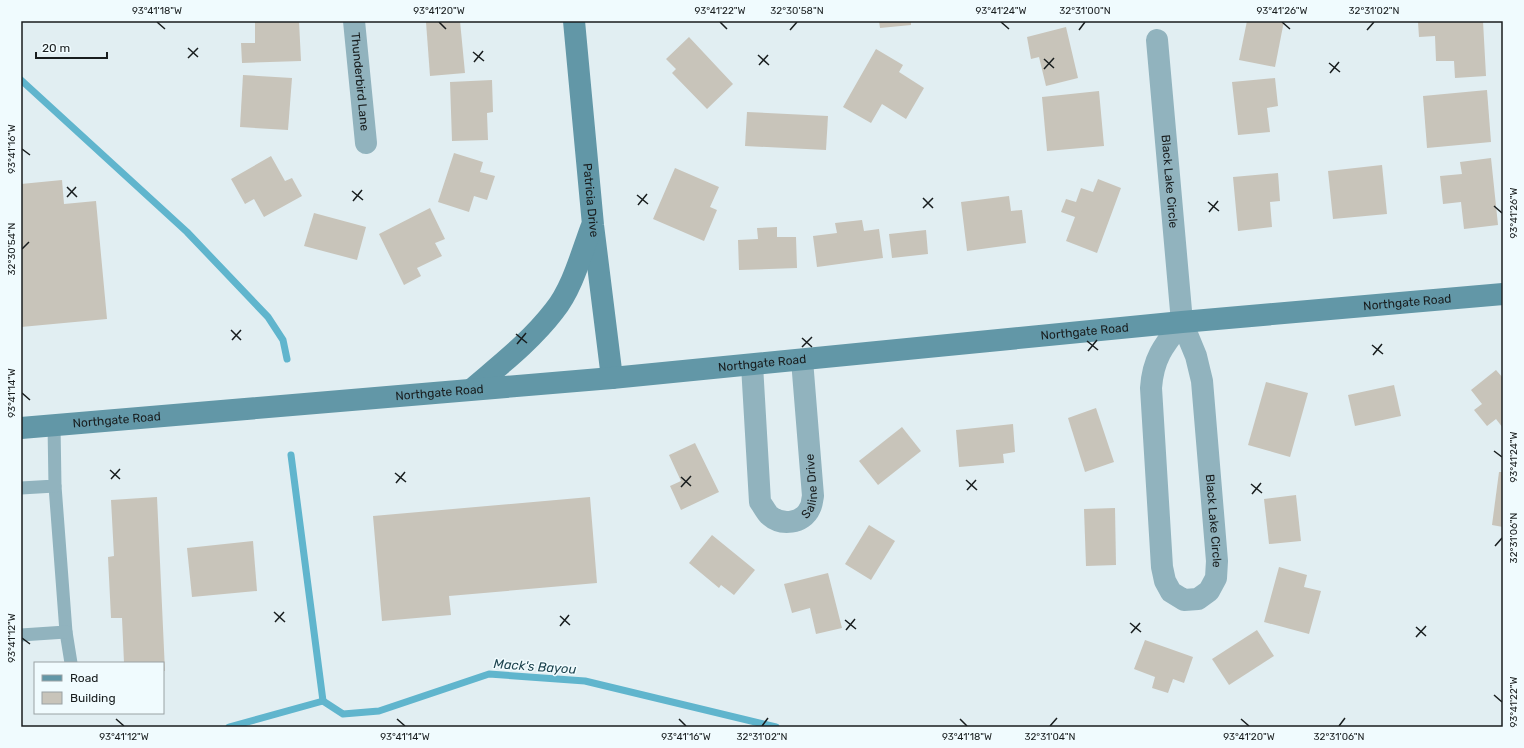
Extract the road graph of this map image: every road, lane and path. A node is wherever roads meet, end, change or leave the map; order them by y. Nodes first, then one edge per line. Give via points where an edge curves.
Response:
1 (354, 21) edge
2 (574, 21) edge
3 (1157, 40) dead end
4 (366, 143) dead end
5 (592, 225) junction
6 (1503, 294) edge
7 (1182, 322) junction
8 (802, 360) junction
9 (752, 365) junction
10 (612, 378) junction
11 (472, 389) junction
12 (54, 425) junction
13 (21, 428) edge
14 (55, 486) junction
15 (21, 488) edge
16 (66, 632) junction
17 (21, 635) edge
18 (71, 662) edge

1 - 4 street, Thunderbird Lane
2 - 5 main road, Patricia Drive
3 - 7 street, Black Lake Circle
5 - 10 main road, Patricia Drive
5 - 11 main road via 573,278 554,311 523,345
6 - 7 main road, Northgate Road
7 - 7 street, Black Lake Circle via 1159,354 1152,373 1151,388 1162,567 1171,592 1184,600 1198,599 1209,591 1216,578 1217,561 1202,381 1190,339
7 - 8 main road, Northgate Road
8 - 9 main road, Northgate Road
8 - 9 street, Saline Drive via 813,496 810,509 802,518 790,523 777,520 768,514 760,502
9 - 10 main road, Northgate Road
10 - 11 main road, Northgate Road
11 - 12 main road, Northgate Road
12 - 13 main road, Northgate Road
12 - 14 lane
14 - 15 lane
14 - 16 lane
16 - 17 lane
16 - 18 lane

